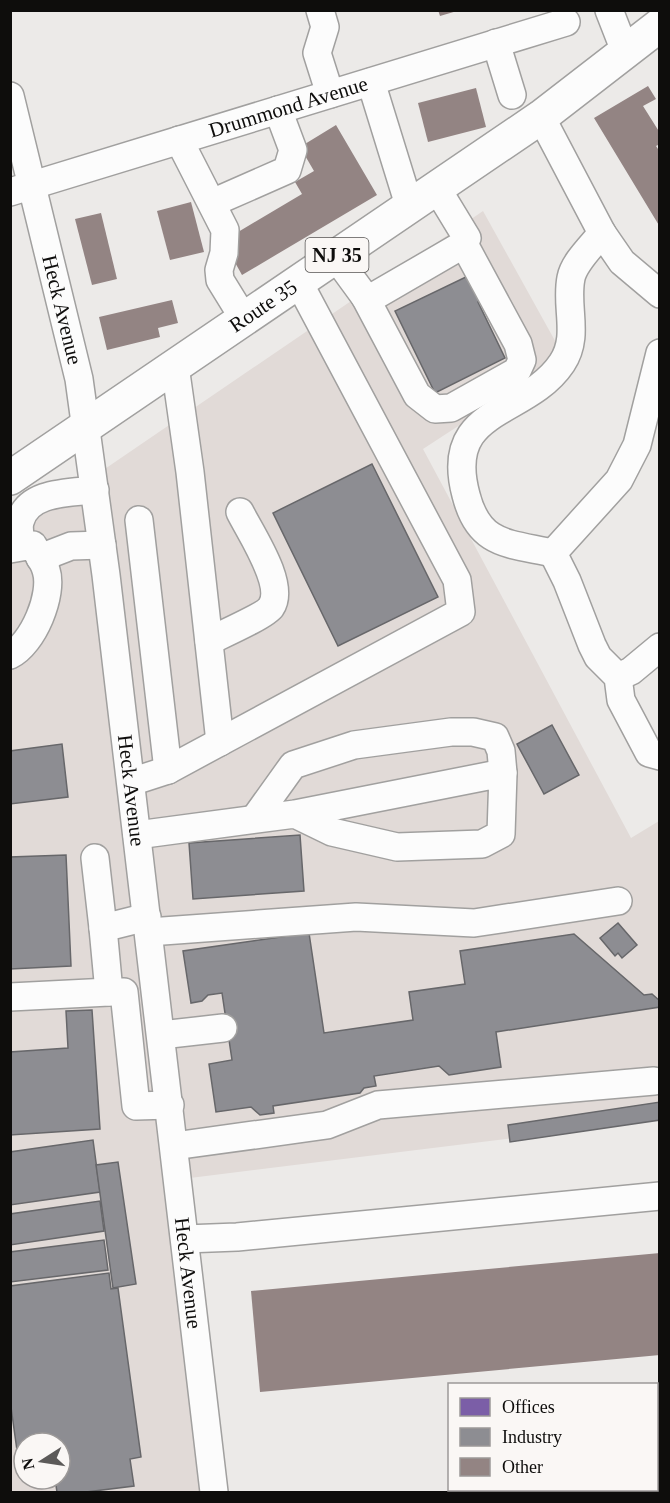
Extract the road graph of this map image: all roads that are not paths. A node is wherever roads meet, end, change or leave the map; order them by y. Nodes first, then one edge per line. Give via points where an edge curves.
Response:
1 (320, 10) edge
2 (609, 10) edge
3 (566, 22) dead end
4 (660, 25) edge
5 (496, 44) junction
6 (626, 51) junction
7 (371, 82) junction
8 (330, 94) junction
9 (512, 95) dead end
10 (10, 96) edge
11 (278, 110) junction
12 (541, 117) junction
13 (179, 140) junction
14 (435, 187) junction
15 (21, 189) edge
16 (212, 203) junction
17 (409, 205) junction
18 (602, 233) junction
19 (464, 244) junction
20 (335, 256) junction
21 (298, 281) junction
22 (660, 294) edge
23 (365, 297) junction
24 (244, 319) junction
25 (660, 353) edge
26 (175, 366) junction
27 (86, 427) junction
28 (10, 478) edge
29 (95, 490) junction
30 (240, 512) dead end
31 (139, 520) dead end
32 (102, 545) junction
33 (24, 551) edge
34 (553, 553) junction
35 (145, 570) junction
36 (106, 575) junction
37 (209, 641) junction
38 (660, 647) edge
39 (10, 656) edge
40 (618, 677) junction
41 (220, 742) junction
42 (660, 756) edge
43 (168, 770) junction
44 (503, 773) junction
45 (131, 782) junction
46 (295, 814) junction
47 (255, 818) junction
48 (137, 835) junction
49 (95, 858) dead end
50 (618, 901) dead end
51 (148, 924) junction
52 (103, 928) junction
53 (156, 990) junction
54 (116, 992) junction
55 (10, 997) edge
56 (223, 1028) dead end
57 (161, 1035) junction
58 (654, 1081) dead end
59 (170, 1105) junction
60 (174, 1146) junction
61 (660, 1196) edge
62 (185, 1239) junction
63 (214, 1492) edge

1 - 8 street via 325,27 317,53
2 - 6 street
3 - 5 street, Drummond Avenue
4 - 6 main road, Route 35 / NJ 35
5 - 7 street, Drummond Avenue
5 - 9 street
6 - 12 main road, Route 35 / NJ 35
7 - 8 street, Drummond Avenue
7 - 17 street
8 - 11 street, Drummond Avenue
10 - 15 street, Heck Avenue
11 - 13 street, Drummond Avenue
11 - 16 street via 293,150 287,170
12 - 14 main road, Route 35 / NJ 35
12 - 18 street
13 - 15 street, Drummond Avenue
13 - 16 street
14 - 17 main road, Route 35 / NJ 35
14 - 19 street via 467,238
15 - 27 street, Heck Avenue via 79,379
16 - 24 street via 225,230 220,280
17 - 20 main road, Route 35 / NJ 35
18 - 22 street via 622,262
18 - 34 street via 571,277 573,326 562,363 548,379 479,425 464,447 464,489 478,527 507,543
19 - 23 street via 371,298
19 - 23 street via 518,344 522,360 517,371 451,408 435,408 417,395
20 - 21 main road, Route 35 / NJ 35
20 - 23 street
21 - 24 main road, Route 35 / NJ 35
21 - 41 street via 457,580 461,612
24 - 26 main road, Route 35 / NJ 35
25 - 34 street via 637,445 619,480
26 - 27 main road, Route 35 / NJ 35
26 - 37 street
27 - 28 main road, Route 35 / NJ 35
27 - 29 street, Heck Avenue
29 - 32 street, Heck Avenue
29 - 33 street via 32,502 20,521
30 - 37 street via 274,580 276,596 271,609
31 - 35 street
32 - 33 street
32 - 36 street, Heck Avenue
33 - 39 street via 47,572 45,609 20,651
34 - 40 street via 598,657
35 - 36 street
35 - 43 street
36 - 45 street, Heck Avenue
37 - 41 street
38 - 40 street
40 - 42 street via 621,700 649,753
41 - 43 street
43 - 45 street
44 - 46 street
44 - 46 street via 501,834 482,844 397,847 332,832
44 - 47 street via 495,737 473,732 354,745 293,765
45 - 48 street, Heck Avenue
46 - 47 street
47 - 48 street
48 - 51 street, Heck Avenue
49 - 52 street
50 - 51 street via 474,923 356,917
51 - 52 street
51 - 53 street, Heck Avenue
52 - 54 street
53 - 54 street
53 - 57 street, Heck Avenue
54 - 55 street
54 - 59 street via 136,1106
56 - 57 street
57 - 59 street, Heck Avenue
58 - 60 street via 378,1105 327,1125
59 - 60 street, Heck Avenue
60 - 62 street, Heck Avenue
61 - 62 street
62 - 63 street, Heck Avenue

